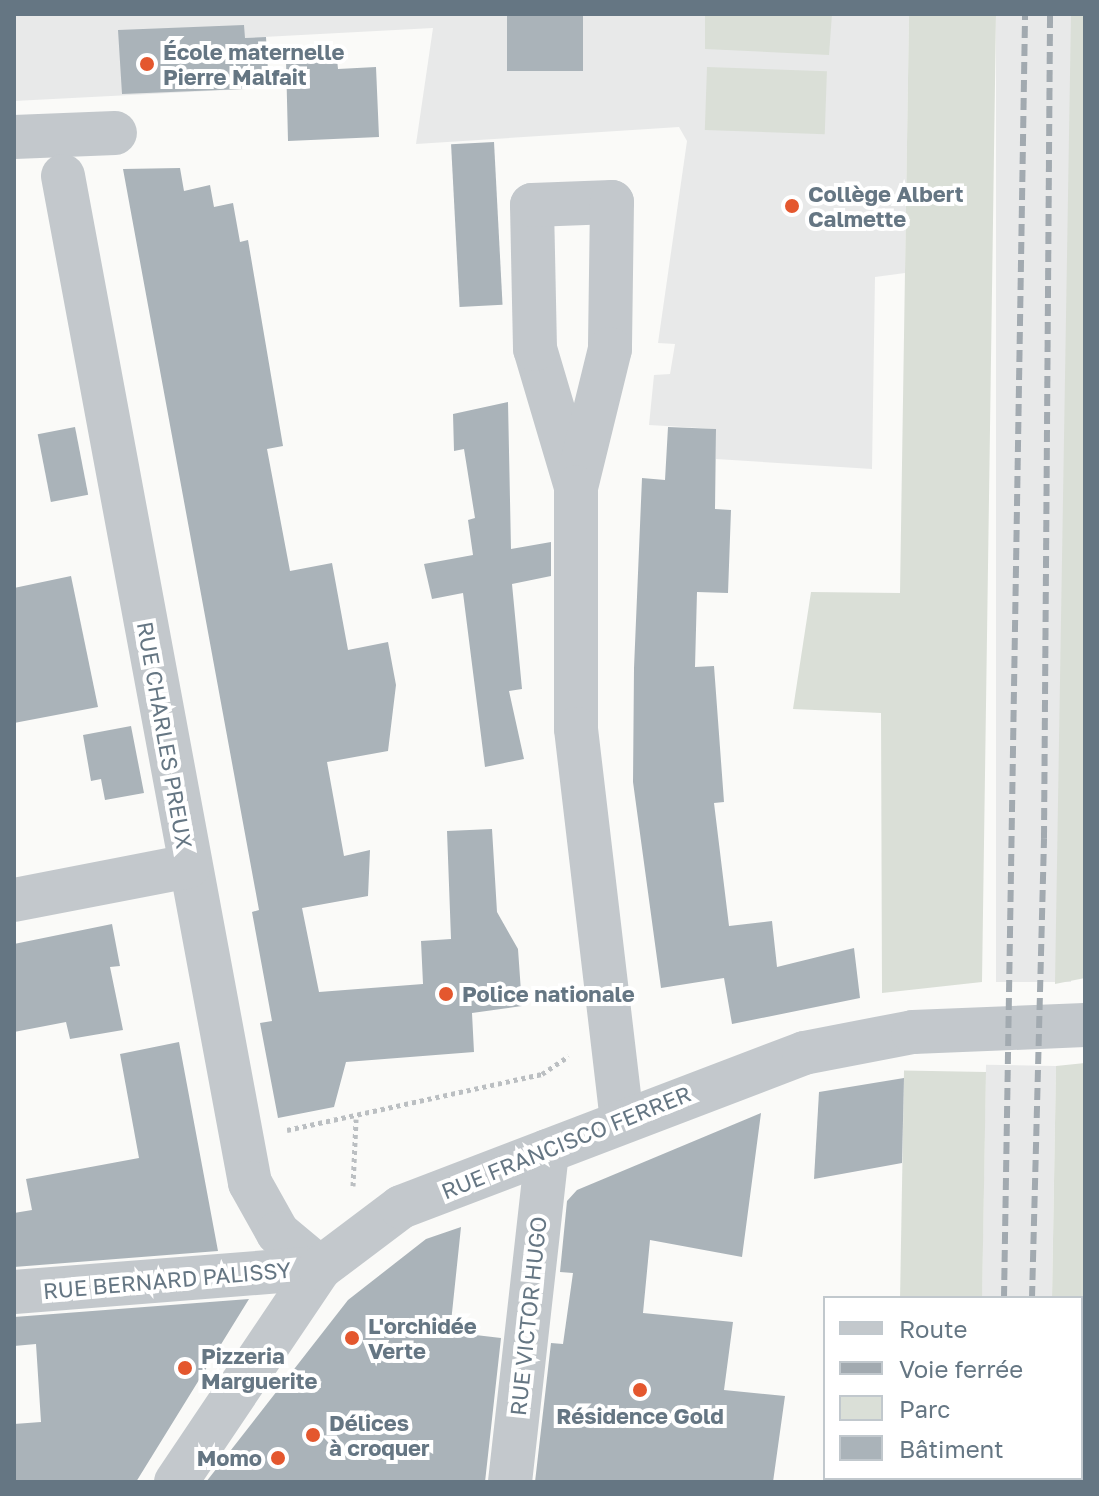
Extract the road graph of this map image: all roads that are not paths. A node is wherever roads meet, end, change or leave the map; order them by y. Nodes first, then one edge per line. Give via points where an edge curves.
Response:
1 (115, 133) dead end
2 (14, 137) edge
3 (63, 176) dead end
4 (576, 487) junction
5 (189, 866) junction
6 (14, 900) edge
7 (1085, 1025) edge
8 (622, 1120) junction
9 (547, 1151) junction
10 (335, 1253) junction
11 (14, 1292) edge
12 (176, 1482) edge
13 (510, 1482) edge

1 - 2 street
3 - 5 street, RUE CHARLES PREUX
4 - 4 street via 610,349 612,202 532,205 535,349
4 - 8 street via 577,766
5 - 6 street
5 - 10 street, RUE CHARLES PREUX via 250,1183 278,1233
7 - 8 street, RUE FRANCISCO FERRER via 878,1036 729,1078
8 - 9 street, RUE FRANCISCO FERRER
9 - 10 street, RUE FRANCISCO FERRER via 401,1207
9 - 13 street, RUE VICTOR HUGO
10 - 11 street, RUE BERNARD PALISSY
10 - 12 street, RUE FRANCISCO FERRER

